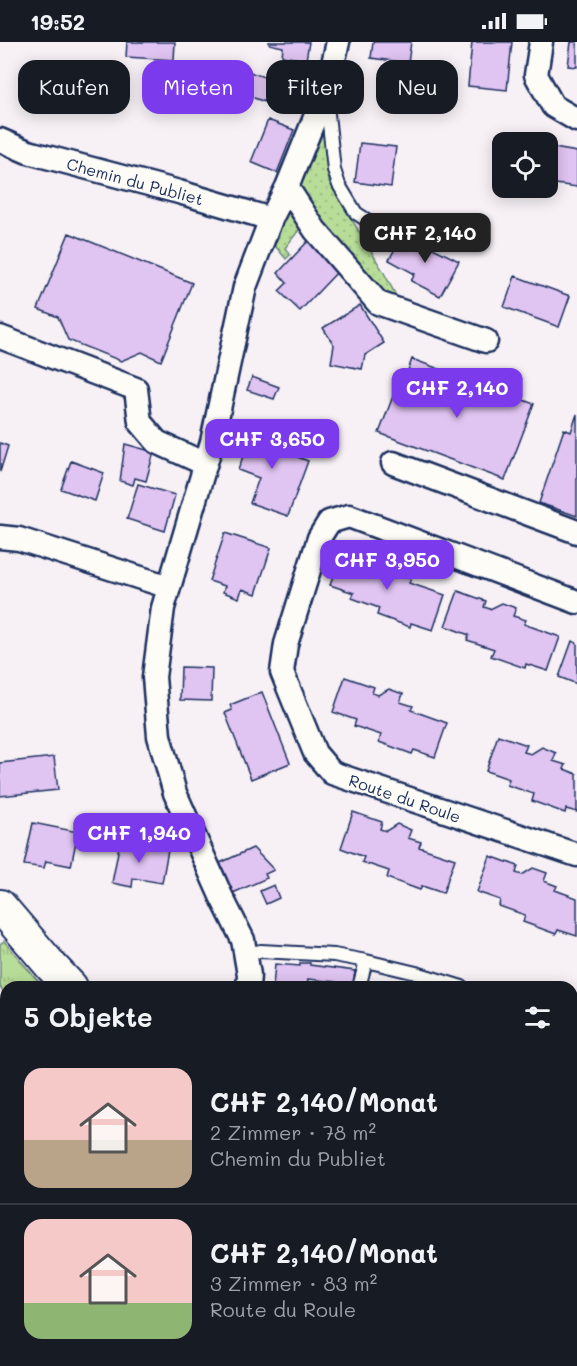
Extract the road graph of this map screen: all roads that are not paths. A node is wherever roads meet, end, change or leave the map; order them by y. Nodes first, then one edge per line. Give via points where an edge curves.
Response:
1 (338, 42) edge
2 (541, 42) edge
3 (334, 60) edge
4 (316, 114) edge
5 (328, 114) edge
6 (577, 120) edge
7 (0, 140) edge
8 (287, 187) junction
9 (271, 219) junction
10 (390, 235) dead end
11 (0, 337) edge
12 (486, 341) dead end
13 (393, 463) dead end
14 (205, 464) junction
15 (577, 532) edge
16 (0, 537) edge
17 (169, 587) junction
18 (577, 602) edge
19 (577, 855) edge
20 (0, 906) edge
21 (246, 954) junction
22 (366, 961) junction
23 (65, 981) edge
24 (248, 981) edge
25 (361, 981) edge
26 (442, 981) edge

1 - 3 street
2 - 6 street via 536,75 553,106
4 - 8 street
5 - 10 lane via 339,185 356,213
7 - 9 street, Chemin du Publiet via 28,152
8 - 9 street
8 - 12 street via 315,230 378,303
9 - 14 street via 246,287
11 - 14 street via 136,389 140,422 157,442
13 - 15 street
14 - 17 street
16 - 17 street via 19,539
17 - 21 street via 154,677 159,736 175,793
18 - 19 street, Route du Roule via 349,516 329,522 319,538 285,644 282,672 315,753 332,773
20 - 23 main road
21 - 22 lane via 261,951 334,955
21 - 24 street
22 - 25 lane
22 - 26 lane

